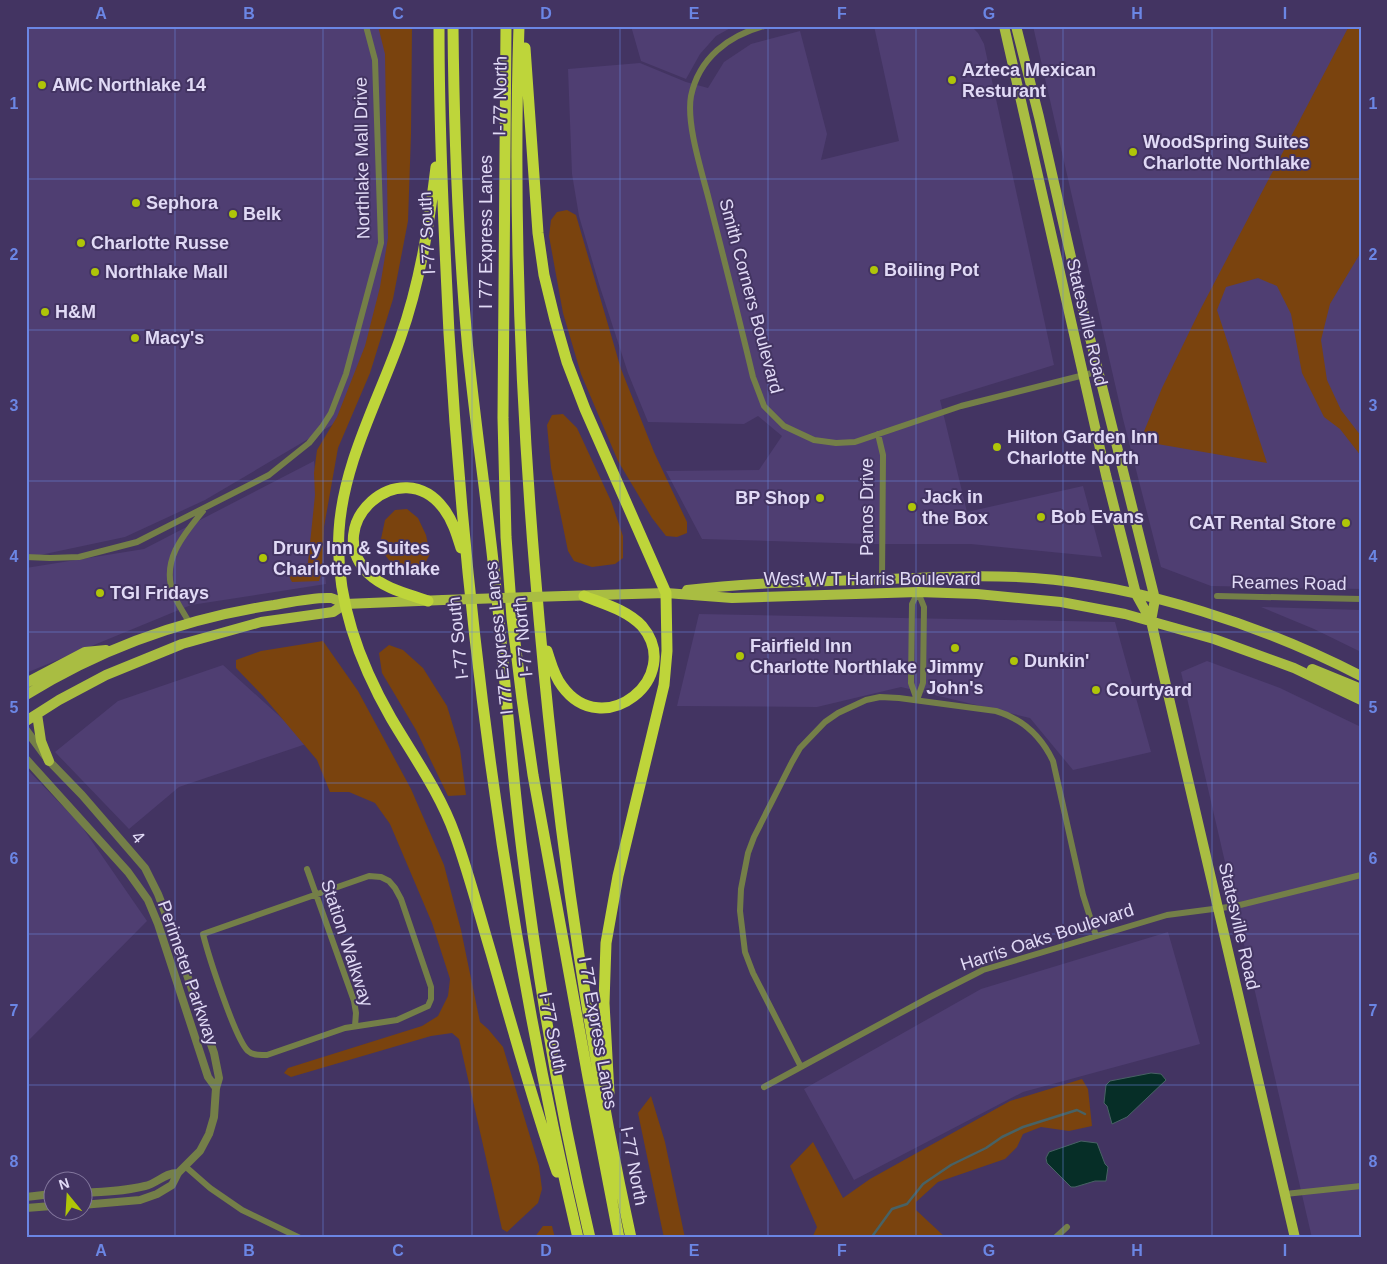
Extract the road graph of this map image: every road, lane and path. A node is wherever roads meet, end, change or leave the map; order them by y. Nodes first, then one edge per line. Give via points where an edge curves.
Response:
1 (366, 26) edge
2 (439, 26) edge
3 (453, 26) edge
4 (506, 26) edge
5 (519, 26) edge
6 (524, 26) edge
7 (764, 26) edge
8 (1004, 26) edge
9 (1016, 26) edge
10 (440, 135) junction
11 (1055, 255) junction
12 (1059, 271) junction
13 (1077, 286) junction
14 (1084, 314) junction
15 (1100, 372) junction
16 (1082, 376) junction
17 (878, 434) junction
18 (205, 508) junction
19 (26, 557) edge
20 (468, 569) junction
21 (882, 579) junction
22 (918, 592) junction
23 (666, 593) junction
24 (1136, 594) junction
25 (584, 596) junction
26 (1217, 596) dead end
27 (1155, 599) junction
28 (1361, 599) edge
29 (428, 601) junction
30 (345, 604) junction
31 (1151, 621) junction
32 (189, 622) junction
33 (540, 630) junction
34 (112, 650) junction
35 (1267, 658) junction
36 (1361, 676) edge
37 (26, 683) edge
38 (1361, 689) edge
39 (26, 695) edge
40 (917, 700) junction
41 (1361, 700) edge
42 (36, 714) junction
43 (26, 721) edge
44 (26, 730) edge
45 (26, 759) edge
46 (49, 762) junction
47 (140, 861) joint
48 (307, 869) dead end
49 (1361, 875) edge
50 (316, 894) junction
51 (1219, 908) junction
52 (1096, 936) junction
53 (355, 1026) junction
54 (801, 1066) junction
55 (764, 1087) dead end
56 (216, 1088) junction
57 (612, 1144) junction
58 (186, 1167) junction
59 (178, 1174) junction
60 (1361, 1186) edge
61 (92, 1193) edge
62 (1285, 1194) junction
63 (42, 1195) edge
64 (26, 1197) edge
65 (92, 1204) edge
66 (42, 1207) edge
67 (26, 1208) edge
68 (574, 1223) junction
69 (1066, 1227) dead end
70 (300, 1238) edge
71 (578, 1238) edge
72 (590, 1238) edge
73 (619, 1238) edge
74 (631, 1238) edge
75 (1055, 1238) edge
76 (1295, 1238) edge

1 - 18 street, Northlake Mall Drive via 376,70 381,243 346,374 331,413 315,438 269,475
2 - 10 highway, I-77 South
3 - 72 highway, I 77 Express Lanes via 455,144 464,297 522,848 553,1062
4 - 73 highway, I 77 Express Lanes via 503,418 512,618 533,775
5 - 33 highway, I-77 North via 516,139 520,332
6 - 23 highway via 535,208 548,296 576,385
7 - 17 street, Smith Corners Boulevard via 731,39 719,48 703,68 691,96 694,135 753,378 764,406 796,433 836,443 855,442
8 - 11 main road, Statesville Road
9 - 13 main road, Statesville Road
10 - 20 highway, I-77 South via 453,389
10 - 30 highway via 428,224 410,306 356,455 343,502 339,548 340,584
11 - 12 main road, Statesville Road
11 - 13 main road via 1064,256 1069,275
12 - 14 main road via 1078,312
12 - 16 main road, Statesville Road
13 - 14 main road, Statesville Road
14 - 15 main road, Statesville Road
15 - 16 street, Smith Corners Boulevard
15 - 27 main road, Statesville Road
16 - 17 street, Smith Corners Boulevard via 961,406
16 - 24 main road, Statesville Road
17 - 21 street, Panos Drive via 883,455
18 - 19 street, Northlake Mall Drive via 125,546 79,558
18 - 32 street via 180,539 171,564 172,588
20 - 29 highway via 452,523 433,498 407,489 387,491 375,497 362,512 354,533 360,563 383,584
20 - 68 highway, I-77 South via 486,726 511,896
21 - 23 main road, West W T Harris Boulevard via 731,584
21 - 24 main road, West W T Harris Boulevard via 1035,578
22 - 23 main road, West W T Harris Boulevard via 732,598
22 - 31 main road, West W T Harris Boulevard via 1051,601
22 - 40 street via 912,604 911,683
22 - 40 street via 924,604 924,617 923,683
23 - 25 main road, West W T Harris Boulevard
23 - 57 highway via 664,685 616,883 606,943 604,1024
24 - 27 main road, West W T Harris Boulevard
24 - 31 main road, Statesville Road
25 - 29 main road, West W T Harris Boulevard, bridge
25 - 33 highway via 625,613 646,633 652,647 652,668 644,687 635,696 624,704 606,708 577,701 557,679
26 - 28 street, Reames Road
27 - 31 main road, Statesville Road
27 - 36 main road, West W T Harris Boulevard via 1249,627
29 - 30 main road, West W T Harris Boulevard
30 - 32 main road, West W T Harris Boulevard via 332,598 285,603
30 - 42 main road, West W T Harris Boulevard via 333,612 261,622 182,644 106,675
30 - 68 highway via 375,688 436,793 455,836 536,1113
31 - 35 main road, West W T Harris Boulevard
31 - 51 main road, Statesville Road
32 - 34 main road, West W T Harris Boulevard
33 - 57 highway, I-77 North via 568,878
34 - 37 main road via 85,652
34 - 39 main road, West W T Harris Boulevard
35 - 38 main road via 1309,668
35 - 41 main road, West W T Harris Boulevard
40 - 52 street via 1007,714 1039,737 1053,761 1083,895
40 - 54 street via 880,697 866,700 838,712 825,722 800,748 748,853 740,911 746,952 753,973
42 - 43 main road, West W T Harris Boulevard
42 - 46 main road
44 - 46 street
45 - 56 street, Perimeter Parkway via 128,872 148,900 208,1077
46 - 47 street, 4
47 - 56 street, Perimeter Parkway via 165,910 214,1053 219,1078
48 - 50 street, Station Walkway
49 - 51 street, Harris Oaks Boulevard
50 - 53 street, Station Walkway via 354,1001
50 - 53 street via 369,876 389,881 401,899 431,987 428,1006 397,1020
50 - 53 street via 204,934 206,946 229,1012 248,1052 256,1056 267,1055
51 - 52 street, Harris Oaks Boulevard via 1166,915
51 - 62 main road, Statesville Road
52 - 54 street, Harris Oaks Boulevard via 973,974
54 - 55 street, Harris Oaks Boulevard
56 - 58 street, Perimeter Parkway via 209,1134
57 - 74 highway, I-77 North
58 - 59 street, Perimeter Parkway
58 - 70 street via 242,1210
59 - 61 street, Perimeter Parkway via 168,1173 149,1185 133,1189
59 - 65 street, Perimeter Parkway via 172,1186 140,1200
60 - 62 street
62 - 76 main road, Statesville Road
63 - 64 street
66 - 67 street
68 - 71 highway, I-77 South
69 - 75 street

